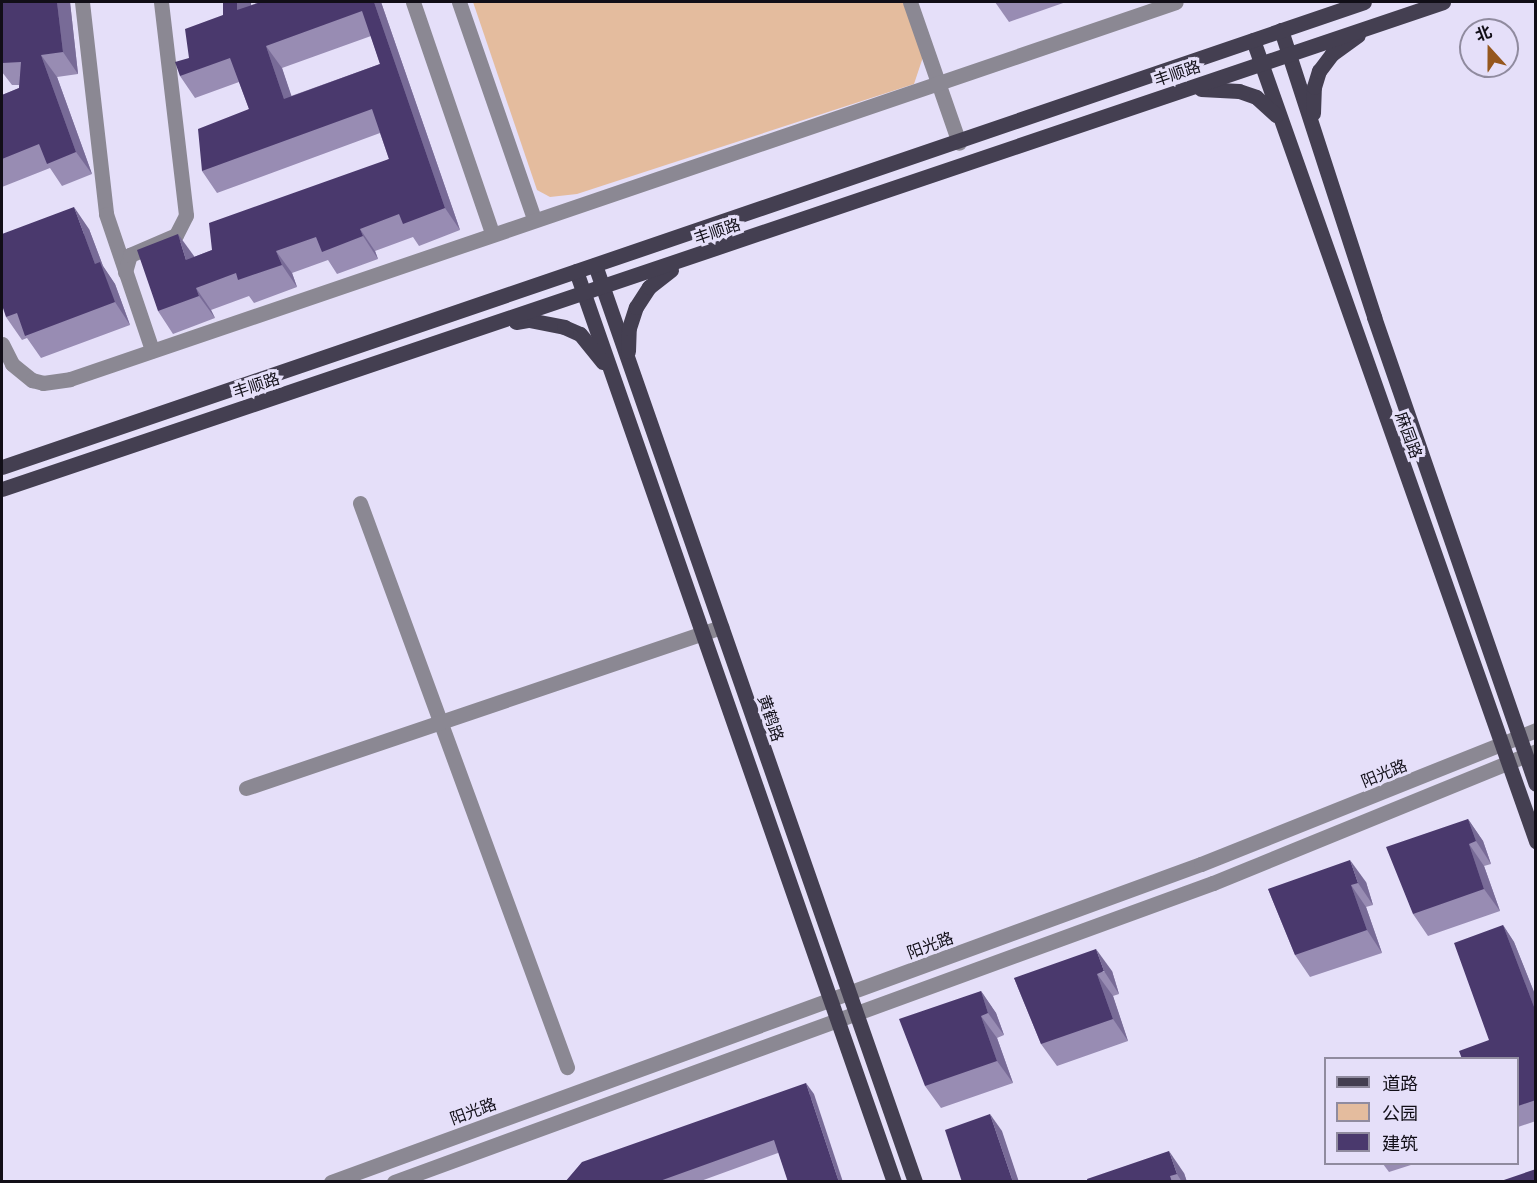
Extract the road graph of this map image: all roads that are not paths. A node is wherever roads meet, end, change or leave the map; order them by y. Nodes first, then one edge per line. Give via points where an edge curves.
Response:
1 (82, 2) edge
2 (161, 2) edge
3 (414, 2) edge
4 (459, 2) edge
5 (910, 2) edge
6 (1176, 2) edge
7 (1364, 2) edge
8 (1443, 2) edge
9 (1373, 25) junction
10 (1281, 30) junction
11 (1253, 40) junction
12 (1289, 53) junction
13 (1261, 63) junction
14 (938, 84) junction
15 (1166, 96) junction
16 (1283, 128) junction
17 (1317, 139) junction
18 (959, 143) junction
19 (534, 219) junction
20 (110, 230) junction
21 (492, 233) junction
22 (142, 248) junction
23 (693, 258) junction
24 (595, 265) junction
25 (576, 271) junction
26 (125, 272) junction
27 (603, 289) junction
28 (584, 294) junction
29 (487, 327) junction
30 (2, 344) edge
31 (152, 350) junction
32 (637, 386) junction
33 (617, 390) junction
34 (2, 467) edge
35 (2, 489) edge
36 (360, 503) dead end
37 (721, 627) junction
38 (703, 633) junction
39 (440, 720) junction
40 (1536, 730) edge
41 (1518, 734) junction
42 (1501, 741) junction
43 (1531, 753) edge
44 (1508, 763) junction
45 (1536, 784) edge
46 (246, 788) dead end
47 (1536, 841) edge
48 (849, 994) junction
49 (831, 1001) junction
50 (855, 1013) junction
51 (838, 1019) junction
52 (567, 1067) dead end
53 (331, 1182) edge
54 (394, 1182) edge
55 (894, 1182) edge
56 (915, 1182) edge

1 - 20 street
2 - 22 street via 186,215 176,235
3 - 21 street
4 - 19 street
5 - 14 street
6 - 14 street
7 - 10 main road
8 - 9 main road, 丰顺路
9 - 12 main road, 丰顺路
9 - 17 main road via 1345,43 1319,71 1312,104
10 - 11 main road
10 - 12 main road
11 - 13 main road, 麻园路
11 - 18 main road
12 - 13 main road, 丰顺路
12 - 17 main road
13 - 15 main road, 丰顺路
13 - 16 main road, 麻园路
14 - 18 street
14 - 19 street
15 - 16 main road via 1215,87 1239,91 1270,107
15 - 23 main road, 丰顺路
16 - 42 main road, 麻园路
17 - 41 main road
18 - 24 main road
19 - 21 street
20 - 22 street via 124,246
20 - 26 street
21 - 31 street
22 - 26 street via 126,260
23 - 27 main road, 丰顺路
23 - 32 main road via 664,274 636,307 629,328 628,354
24 - 25 main road
24 - 27 main road, 黄鹤路
25 - 28 main road
25 - 34 main road
26 - 31 street
27 - 28 main road, 丰顺路
27 - 32 main road, 黄鹤路
28 - 29 main road, 丰顺路
28 - 33 main road
29 - 33 main road via 529,320 580,334 605,365
29 - 35 main road, 丰顺路
30 - 31 street via 21,372 43,382 70,379
32 - 37 main road, 黄鹤路
33 - 38 main road
36 - 39 street
37 - 38 street
37 - 48 main road, 黄鹤路
38 - 39 street
38 - 49 main road
39 - 46 street
39 - 52 street
40 - 41 street, 阳光路
41 - 42 street, 阳光路
41 - 43 main road
42 - 44 main road, 麻园路
42 - 48 street, 阳光路 via 1212,860
43 - 44 street
43 - 45 main road
44 - 47 main road, 麻园路
44 - 50 street via 1213,883
48 - 49 street, 阳光路
48 - 50 main road, 黄鹤路
49 - 51 main road
49 - 53 street, 阳光路
50 - 51 street
50 - 56 main road, 黄鹤路
51 - 54 street
51 - 55 main road

